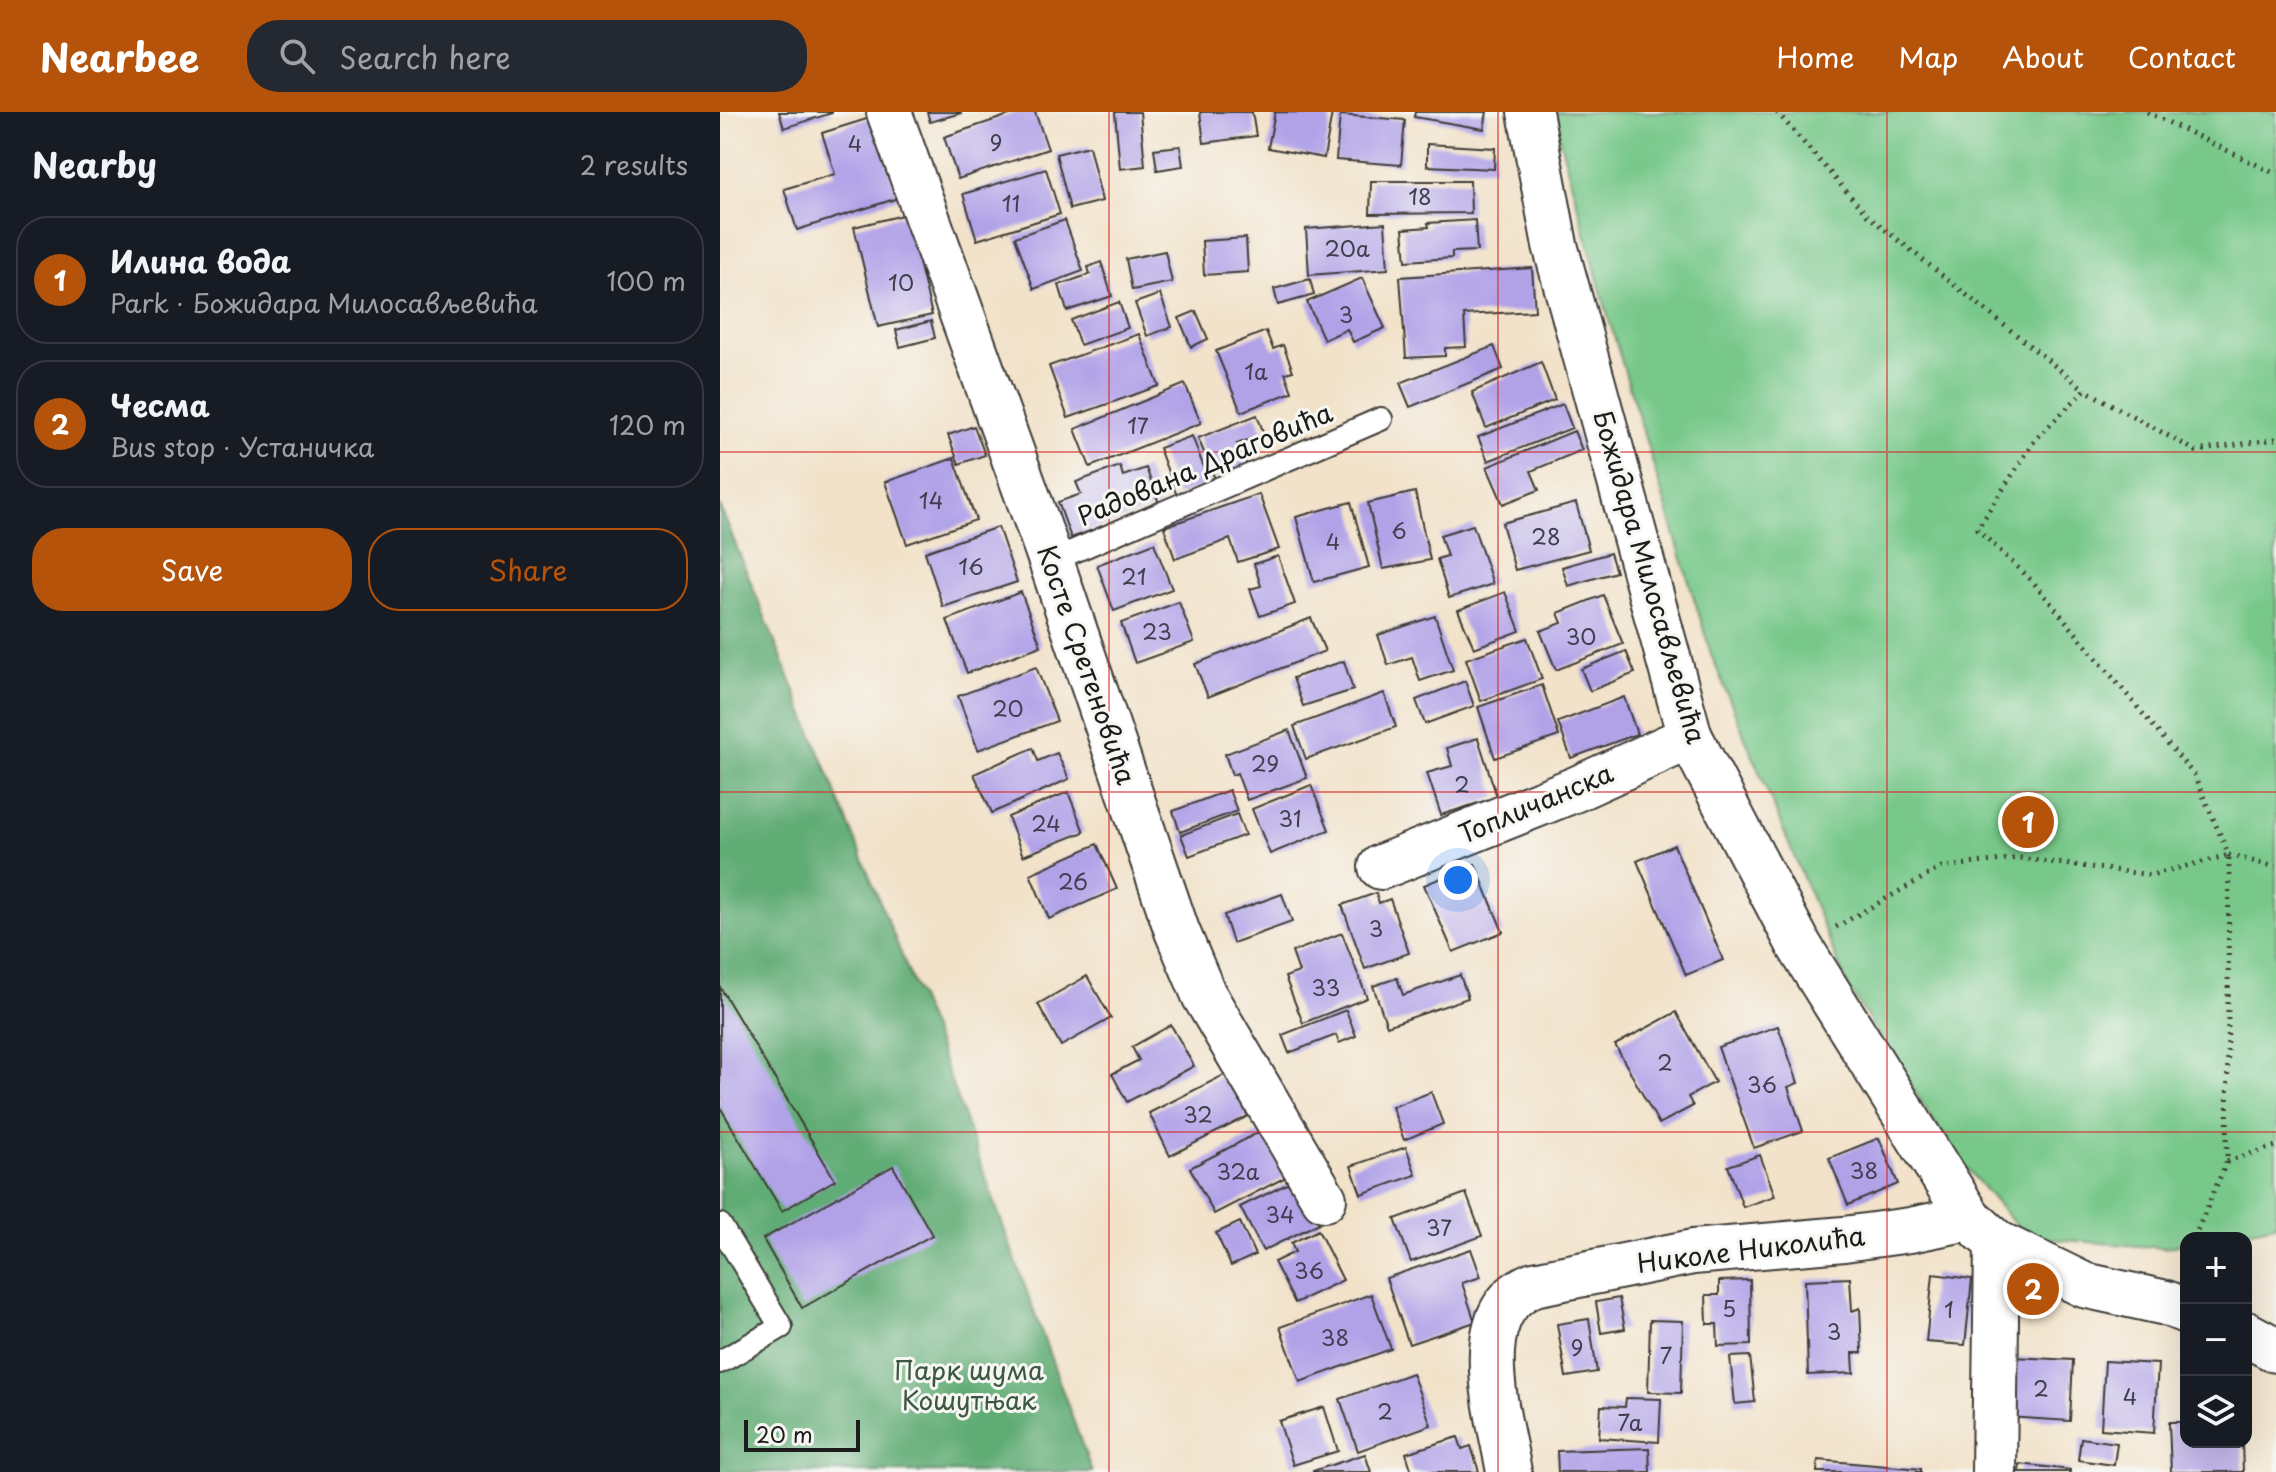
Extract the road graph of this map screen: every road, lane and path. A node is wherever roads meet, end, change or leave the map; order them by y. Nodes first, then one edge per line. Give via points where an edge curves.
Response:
1 (889, 112) edge
2 (1530, 112) edge
3 (1777, 112) edge
4 (2147, 112) edge
5 (2276, 174) edge
6 (2085, 390) junction
7 (1381, 419) dead end
8 (2276, 439) edge
9 (1051, 561) junction
10 (1690, 737) junction
11 (2229, 855) junction
12 (1381, 867) dead end
13 (2276, 867) edge
14 (1800, 947) junction
15 (2276, 1146) edge
16 (2227, 1161) junction
17 (1324, 1199) dead end
18 (720, 1225) edge
19 (1983, 1230) junction
20 (2197, 1232) edge
21 (2180, 1309) edge
22 (2252, 1336) edge
23 (2276, 1350) edge
24 (720, 1362) edge
25 (1509, 1472) edge
26 (1994, 1472) edge

1 - 9 street, Косте Сретеновића
2 - 10 street, Божидара Милосављевића via 1555,245
3 - 6 path via 1867,215
4 - 5 path
6 - 8 path via 2196,451
6 - 11 path via 2035,440 1977,529 2034,583 2194,775
7 - 9 lane, Радована Драговића
9 - 17 street, Косте Сретеновића via 1182,944 1204,995
10 - 12 street, Топличанска
10 - 14 street, Божидара Милосављевића
11 - 13 path
11 - 14 path via 2151,875 2019,858 1942,867
11 - 16 path
14 - 19 street, Божидара Милосављевића
15 - 16 path
16 - 20 path
18 - 24 lane via 781,1327
19 - 21 street via 2084,1285
19 - 25 street, Николе Николића via 1910,1230 1693,1252 1534,1284 1514,1294 1504,1307 1491,1348
19 - 26 street
22 - 23 street

